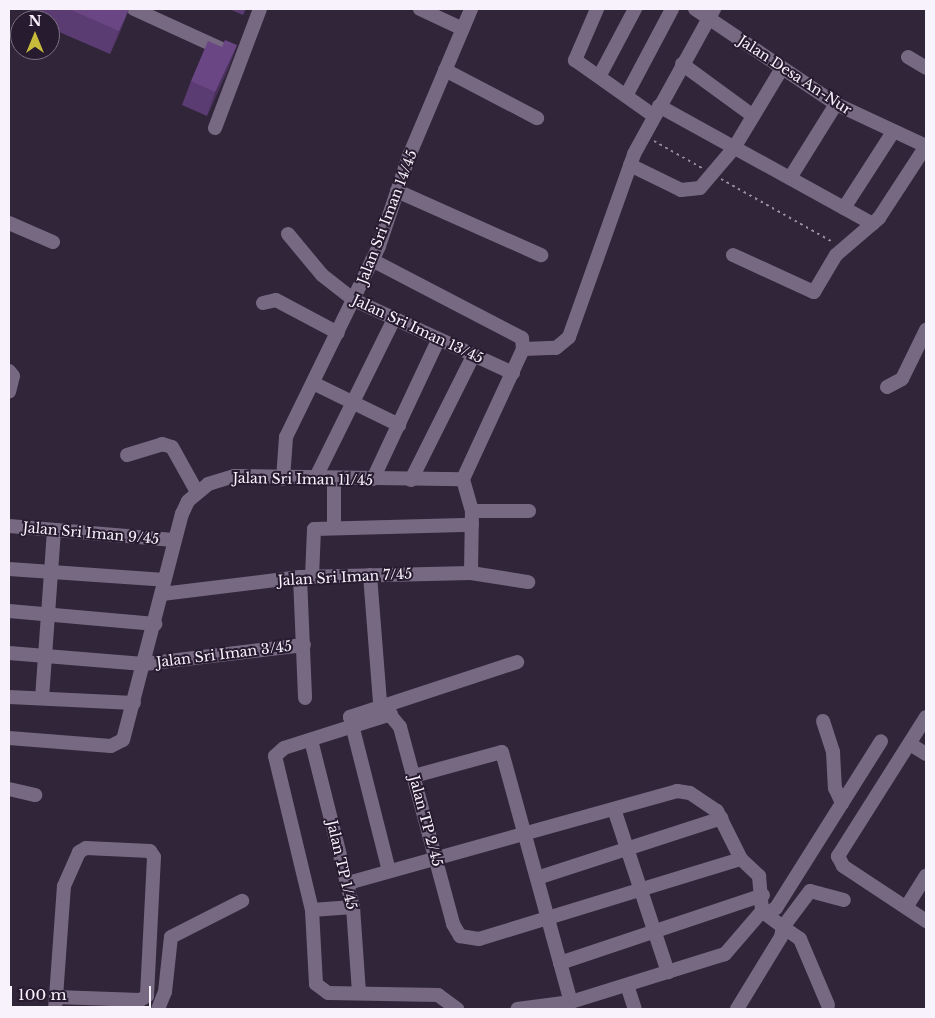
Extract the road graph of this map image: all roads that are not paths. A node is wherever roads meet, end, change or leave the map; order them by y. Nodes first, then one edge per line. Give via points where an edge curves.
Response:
1 (134, 9) edge
2 (260, 9) edge
3 (420, 9) edge
4 (471, 9) edge
5 (597, 9) edge
6 (635, 9) edge
7 (672, 9) edge
8 (695, 9) edge
9 (711, 13) edge
10 (463, 29) junction
11 (224, 50) edge
12 (908, 57) dead end
13 (682, 64) junction
14 (782, 68) junction
15 (926, 68) edge
16 (445, 70) junction
17 (600, 74) junction
18 (627, 94) junction
19 (836, 104) junction
20 (657, 111) junction
21 (754, 116) junction
22 (536, 118) dead end
23 (214, 128) dead end
24 (893, 132) junction
25 (926, 146) edge
26 (734, 148) junction
27 (630, 166) junction
28 (790, 178) junction
29 (397, 191) junction
30 (844, 208) junction
31 (9, 223) edge
32 (873, 224) junction
33 (288, 234) dead end
34 (53, 242) dead end
35 (541, 255) dead end
36 (733, 256) dead end
37 (372, 260) junction
38 (354, 300) junction
39 (263, 304) dead end
40 (394, 319) junction
41 (926, 330) edge
42 (338, 333) junction
43 (438, 340) junction
44 (523, 349) junction
45 (473, 356) junction
46 (9, 371) edge
47 (513, 373) junction
48 (313, 383) junction
49 (887, 387) dead end
50 (9, 392) edge
51 (350, 401) junction
52 (399, 425) junction
53 (127, 455) dead end
54 (283, 479) junction
55 (315, 479) junction
56 (334, 479) junction
57 (373, 479) junction
58 (463, 479) junction
59 (411, 480) junction
60 (197, 492) junction
61 (472, 510) junction
62 (529, 511) dead end
63 (472, 525) junction
64 (9, 526) edge
65 (334, 528) junction
66 (54, 530) junction
67 (173, 540) junction
68 (9, 569) edge
69 (50, 572) junction
70 (471, 573) junction
71 (370, 575) junction
72 (306, 577) junction
73 (528, 582) dead end
74 (163, 587) junction
75 (9, 611) edge
76 (47, 614) junction
77 (155, 624) junction
78 (304, 645) junction
79 (9, 653) edge
80 (45, 654) junction
81 (517, 662) dead end
82 (144, 664) junction
83 (9, 697) edge
84 (42, 698) junction
85 (305, 698) dead end
86 (134, 703) junction
87 (387, 710) junction
88 (926, 717) edge
89 (823, 721) dead end
90 (351, 726) junction
91 (9, 738) edge
92 (311, 740) junction
93 (881, 741) dead end
94 (910, 744) junction
95 (926, 754) edge
96 (414, 776) junction
97 (9, 789) edge
98 (35, 795) dead end
99 (842, 803) junction
100 (614, 809) junction
101 (722, 818) junction
102 (525, 836) junction
103 (627, 848) junction
104 (741, 859) junction
105 (437, 860) junction
106 (390, 871) junction
107 (926, 876) edge
108 (537, 878) junction
109 (348, 882) junction
110 (641, 890) junction
111 (763, 895) junction
112 (844, 900) dead end
113 (242, 901) dead end
114 (906, 906) junction
115 (353, 907) junction
116 (312, 910) junction
117 (764, 913) junction
118 (548, 919) junction
119 (926, 921) edge
120 (783, 927) junction
121 (654, 930) junction
122 (560, 963) junction
123 (668, 972) junction
124 (627, 985) junction
125 (359, 992) junction
126 (56, 1003) edge
127 (562, 1005) edge
128 (828, 1005) dead end
129 (158, 1009) edge
130 (457, 1009) edge
131 (517, 1009) edge
132 (635, 1009) edge
133 (737, 1009) edge

1 - 11 street
2 - 23 street
3 - 10 street
4 - 10 street, Jalan Sri Iman 14/45
5 - 17 street via 574,56 580,66
6 - 17 street
7 - 18 street
8 - 9 street, Jalan Desa An-Nur
9 - 13 street
9 - 14 street, Jalan Desa An-Nur
10 - 16 street, Jalan Sri Iman 14/45
12 - 15 street
13 - 20 street
13 - 21 street
14 - 19 street, Jalan Desa An-Nur
14 - 21 street
16 - 22 street
16 - 29 street, Jalan Sri Iman 14/45
17 - 18 street
18 - 20 street
19 - 24 street, Jalan Desa An-Nur
19 - 28 street
20 - 26 street
20 - 27 street
21 - 26 street
24 - 25 street, Jalan Desa An-Nur
24 - 30 street
25 - 32 street
26 - 27 street via 700,188 686,191
26 - 28 street
27 - 44 street via 569,337 556,348
28 - 30 street
29 - 35 street
29 - 37 street, Jalan Sri Iman 14/45
30 - 32 street
31 - 34 street
32 - 36 street via 836,255 812,293
33 - 38 street, Jalan Sri Iman 13/45 via 322,275
37 - 38 street, Jalan Sri Iman 14/45
37 - 44 street via 522,338
38 - 40 street, Jalan Sri Iman 13/45
38 - 42 street, Jalan Sri Iman 14/45
39 - 42 street via 276,300
40 - 43 street, Jalan Sri Iman 13/45
40 - 51 street
41 - 49 street via 902,379
42 - 48 street, Jalan Sri Iman 14/45
43 - 45 street, Jalan Sri Iman 13/45
43 - 52 street
44 - 47 street
45 - 47 street, Jalan Sri Iman 13/45
45 - 59 street
46 - 50 street via 13,376
47 - 58 street
48 - 51 street
48 - 54 street, Jalan Sri Iman 14/45 via 286,436
51 - 52 street
51 - 55 street
52 - 57 street
53 - 60 street via 162,444 172,447
54 - 55 street, Jalan Sri Iman 11/45
54 - 60 street, Jalan Sri Iman 11/45 via 234,476
55 - 56 street, Jalan Sri Iman 11/45
56 - 57 street, Jalan Sri Iman 11/45
56 - 65 street
57 - 59 street, Jalan Sri Iman 11/45
58 - 59 street, Jalan Sri Iman 11/45
58 - 61 street
60 - 67 street via 188,502
61 - 62 street
61 - 63 street
63 - 65 street
63 - 70 street
64 - 66 street, Jalan Sri Iman 9/45
65 - 72 street via 312,530
66 - 67 street, Jalan Sri Iman 9/45
66 - 69 street
67 - 74 street
68 - 69 street, Jalan Sri Iman 7/45
69 - 74 street, Jalan Sri Iman 7/45
69 - 76 street
70 - 71 street, Jalan Sri Iman 7/45
70 - 73 street, Jalan Sri Iman 7/45
71 - 72 street, Jalan Sri Iman 7/45
71 - 87 street, Jalan TP 2/45
72 - 74 street, Jalan Sri Iman 7/45
72 - 78 street
74 - 77 street
75 - 76 street
76 - 77 street
76 - 80 street
77 - 82 street
78 - 82 street, Jalan Sri Iman 3/45
78 - 85 street
79 - 80 street, Jalan Sri Iman 3/45
80 - 82 street, Jalan Sri Iman 3/45
80 - 84 street
81 - 87 street
82 - 86 street
83 - 84 street
84 - 86 street
86 - 91 street via 125,736 116,745
87 - 90 street via 352,716
87 - 96 street, Jalan TP 2/45
88 - 94 street
89 - 99 street via 833,752 835,788
90 - 92 street
90 - 106 street
92 - 109 street, Jalan TP 1/45
92 - 116 street via 280,750 274,759
93 - 99 street
94 - 95 street
94 - 114 street via 838,856 843,866
96 - 102 street via 502,752
96 - 105 street, Jalan TP 2/45
97 - 98 street
99 - 117 street via 776,908
100 - 101 street via 683,791 705,802
100 - 102 street
100 - 103 street
101 - 103 street
101 - 104 street
102 - 105 street
102 - 108 street
103 - 108 street
103 - 110 street
104 - 110 street
104 - 111 street via 758,873
105 - 106 street
105 - 118 street, Jalan TP 2/45 via 453,924 465,938 477,940
106 - 109 street
107 - 114 street
108 - 118 street
109 - 115 street, Jalan TP 1/45
110 - 118 street
110 - 121 street
111 - 117 street
111 - 121 street
112 - 120 street via 810,891
113 - 129 street via 171,936 165,992
114 - 119 street
115 - 116 street
115 - 125 street, Jalan TP 1/45
116 - 125 street via 318,988 328,992
117 - 120 street
117 - 123 street via 728,952
118 - 122 street
120 - 128 street via 800,939
120 - 133 street via 780,942
121 - 122 street
121 - 123 street
122 - 127 street
123 - 124 street
124 - 127 street
124 - 132 street
125 - 130 street via 438,995
126 - 126 street via 64,886 79,852 86,848 150,851 154,858 147,996 140,1000
127 - 131 street

